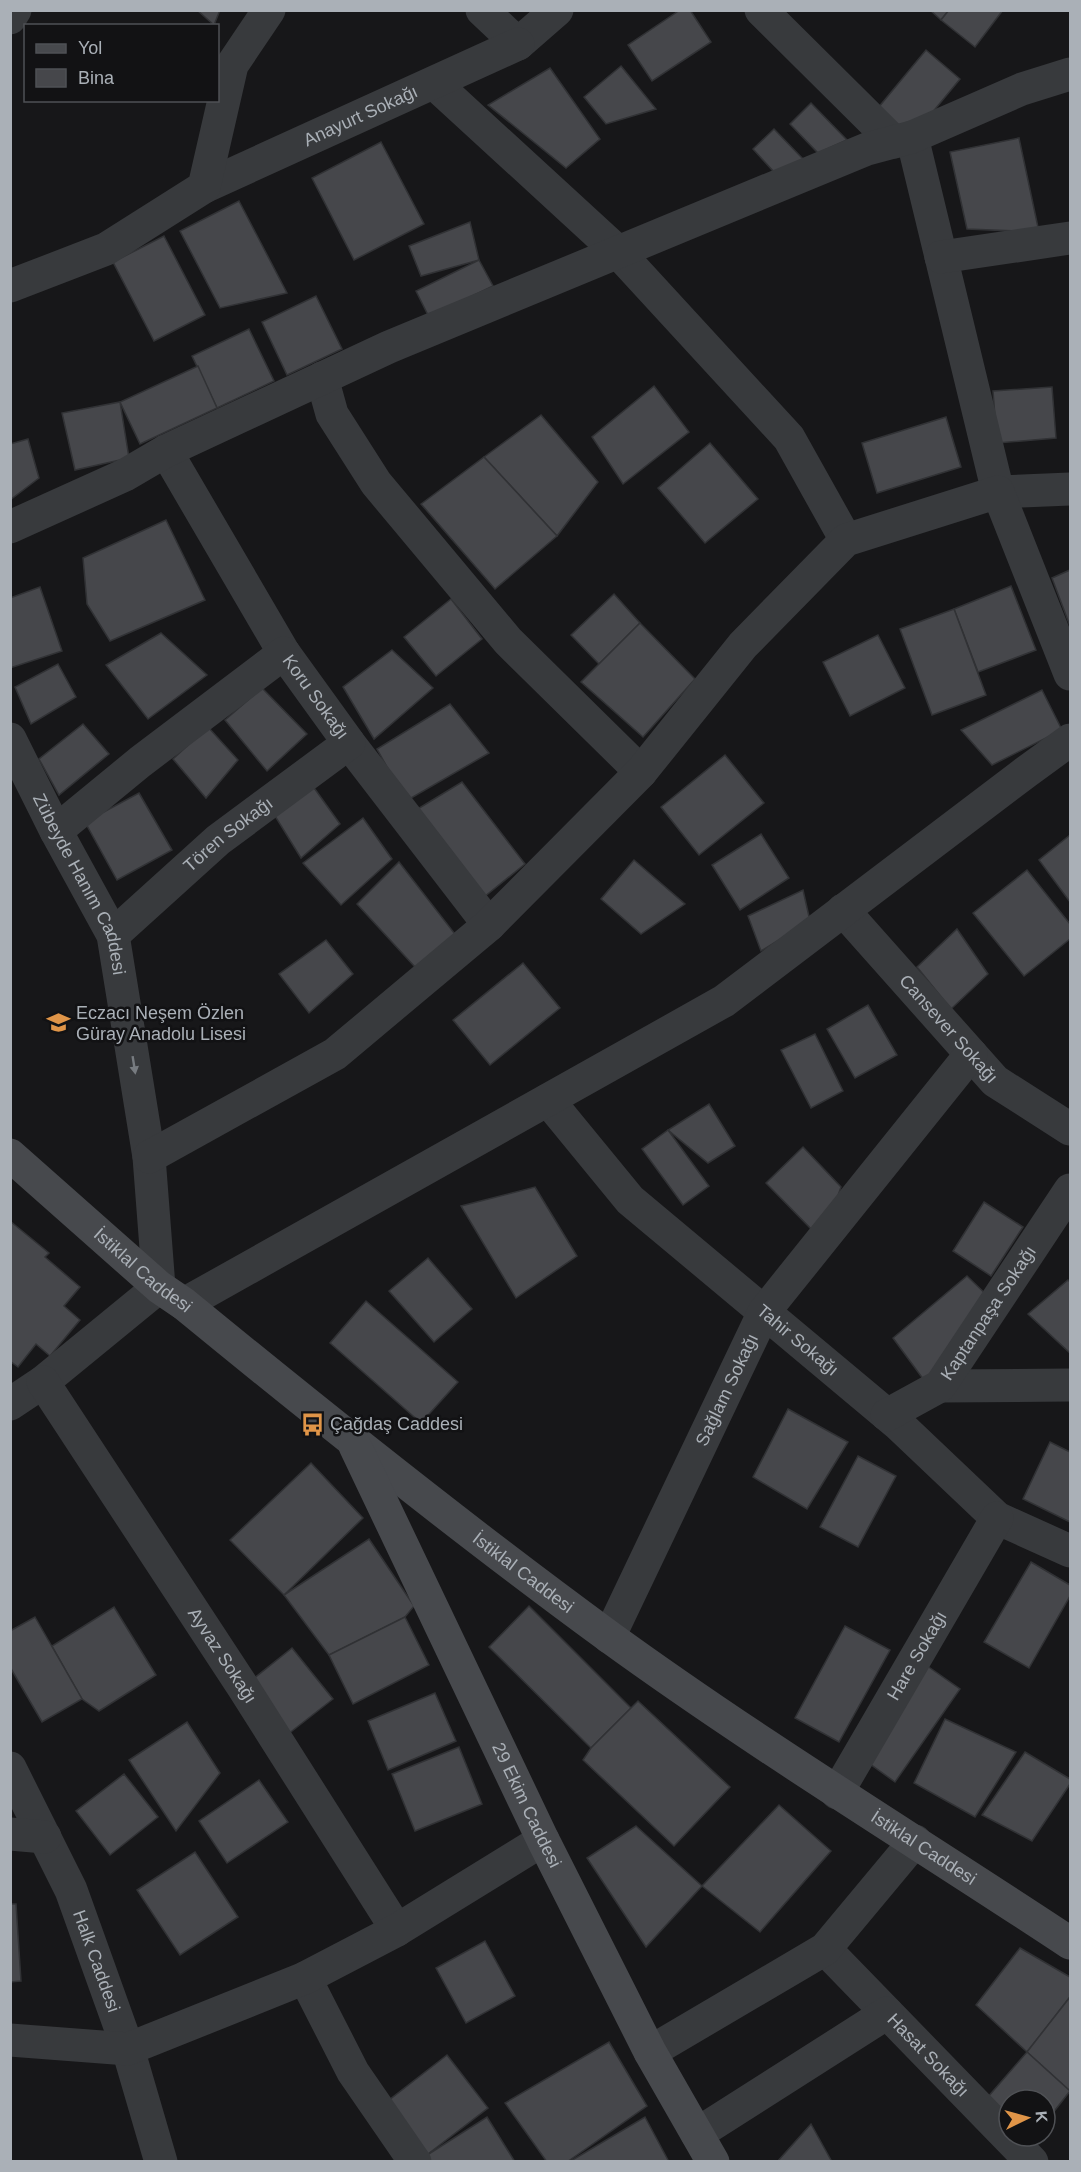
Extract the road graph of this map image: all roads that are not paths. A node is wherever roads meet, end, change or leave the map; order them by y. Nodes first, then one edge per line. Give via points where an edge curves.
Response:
1 (15, 10) edge
2 (269, 10) edge
3 (482, 10) edge
4 (557, 10) edge
5 (761, 10) edge
6 (10, 18) edge
7 (518, 44) junction
8 (1071, 74) edge
9 (434, 83) junction
10 (903, 139) junction
11 (204, 187) junction
12 (1071, 238) edge
13 (618, 252) junction
14 (941, 256) junction
15 (10, 286) edge
16 (322, 378) junction
17 (166, 451) junction
18 (1071, 489) edge
19 (998, 492) junction
20 (10, 527) edge
21 (846, 540) junction
22 (284, 653) junction
23 (1071, 674) edge
24 (10, 739) edge
25 (1071, 740) edge
26 (349, 743) junction
27 (641, 772) junction
28 (56, 831) junction
29 (843, 910) junction
30 (489, 925) junction
31 (112, 935) junction
32 (972, 1054) junction
33 (548, 1100) junction
34 (1071, 1129) edge
35 (10, 1155) edge
36 (149, 1157) junction
37 (1071, 1190) edge
38 (172, 1295) junction
39 (764, 1312) junction
40 (43, 1382) junction
41 (1071, 1385) edge
42 (940, 1386) junction
43 (10, 1404) edge
44 (887, 1415) junction
45 (352, 1442) junction
46 (997, 1518) junction
47 (1071, 1551) edge
48 (609, 1636) junction
49 (10, 1768) edge
50 (837, 1793) junction
51 (10, 1834) edge
52 (45, 1837) junction
53 (543, 1840) junction
54 (915, 1841) junction
55 (397, 1930) junction
56 (1071, 1943) edge
57 (825, 1949) junction
58 (305, 1978) junction
59 (887, 2013) junction
60 (10, 2040) edge
61 (128, 2049) junction
62 (650, 2052) junction
63 (705, 2148) edge
64 (161, 2162) edge
65 (415, 2162) edge
66 (1032, 2162) edge

1 - 6 street
2 - 11 street via 232,65
3 - 7 street
4 - 7 street, Anayurt Sokağı
5 - 10 street
7 - 9 street, Anayurt Sokağı
8 - 10 street via 1022,89
9 - 11 street, Anayurt Sokağı
9 - 13 street
10 - 13 street via 867,149
10 - 14 street
11 - 15 street, Anayurt Sokağı via 106,249
12 - 14 street
13 - 16 street
13 - 21 street via 789,438
14 - 19 street
16 - 17 street
16 - 27 street via 333,414 376,483 508,641
17 - 20 street via 125,475
17 - 22 street, Koru Sokağı
18 - 19 street
19 - 21 street
19 - 23 street
21 - 27 street via 743,645
22 - 26 street, Koru Sokağı
22 - 28 street
24 - 28 street, Zübeyde Hanım Caddesi
25 - 29 street
26 - 30 street, Koru Sokağı
26 - 31 street, Tören Sokağı via 218,840
27 - 30 street
28 - 31 street, Zübeyde Hanım Caddesi
29 - 32 street, Cansever Sokağı
29 - 33 street via 724,1001
30 - 36 street via 335,1054
31 -> 36 street, Zübeyde Hanım Caddesi
32 - 34 street, Cansever Sokağı via 995,1081
32 - 39 street, Sağlam Sokağı
33 - 38 street
33 - 39 street, Tahir Sokağı via 630,1200
35 - 38 street, İstiklal Caddesi
36 - 38 street, Zübeyde Hanım Caddesi
37 - 42 street, Kaptanpaşa Sokağı
38 - 40 street
38 - 45 street, İstiklal Caddesi
39 - 44 street, Tahir Sokağı
39 - 48 street, Sağlam Sokağı
40 - 43 street
40 - 55 street, Ayvaz Sokağı
41 - 42 street
42 - 44 street, Kaptanpaşa Sokağı
44 - 46 street, Tahir Sokağı
45 - 48 street, İstiklal Caddesi
45 - 53 street, 29 Ekim Caddesi
46 - 47 street, Tahir Sokağı
46 - 50 street, Hare Sokağı
48 - 50 street, İstiklal Caddesi
49 - 52 street, Halk Caddesi
50 - 54 street, İstiklal Caddesi
51 - 52 street
52 - 61 street, Halk Caddesi via 71,1890
53 - 55 street
53 - 62 street, 29 Ekim Caddesi
54 - 56 street, İstiklal Caddesi
54 - 57 street
55 - 58 street
57 - 59 street, Hasat Sokağı
57 - 62 street
58 - 61 street
58 - 65 street via 353,2072
59 - 63 street
59 - 66 street, Hasat Sokağı
60 - 61 street
61 - 64 street, Halk Caddesi
62 - 63 street, 29 Ekim Caddesi

